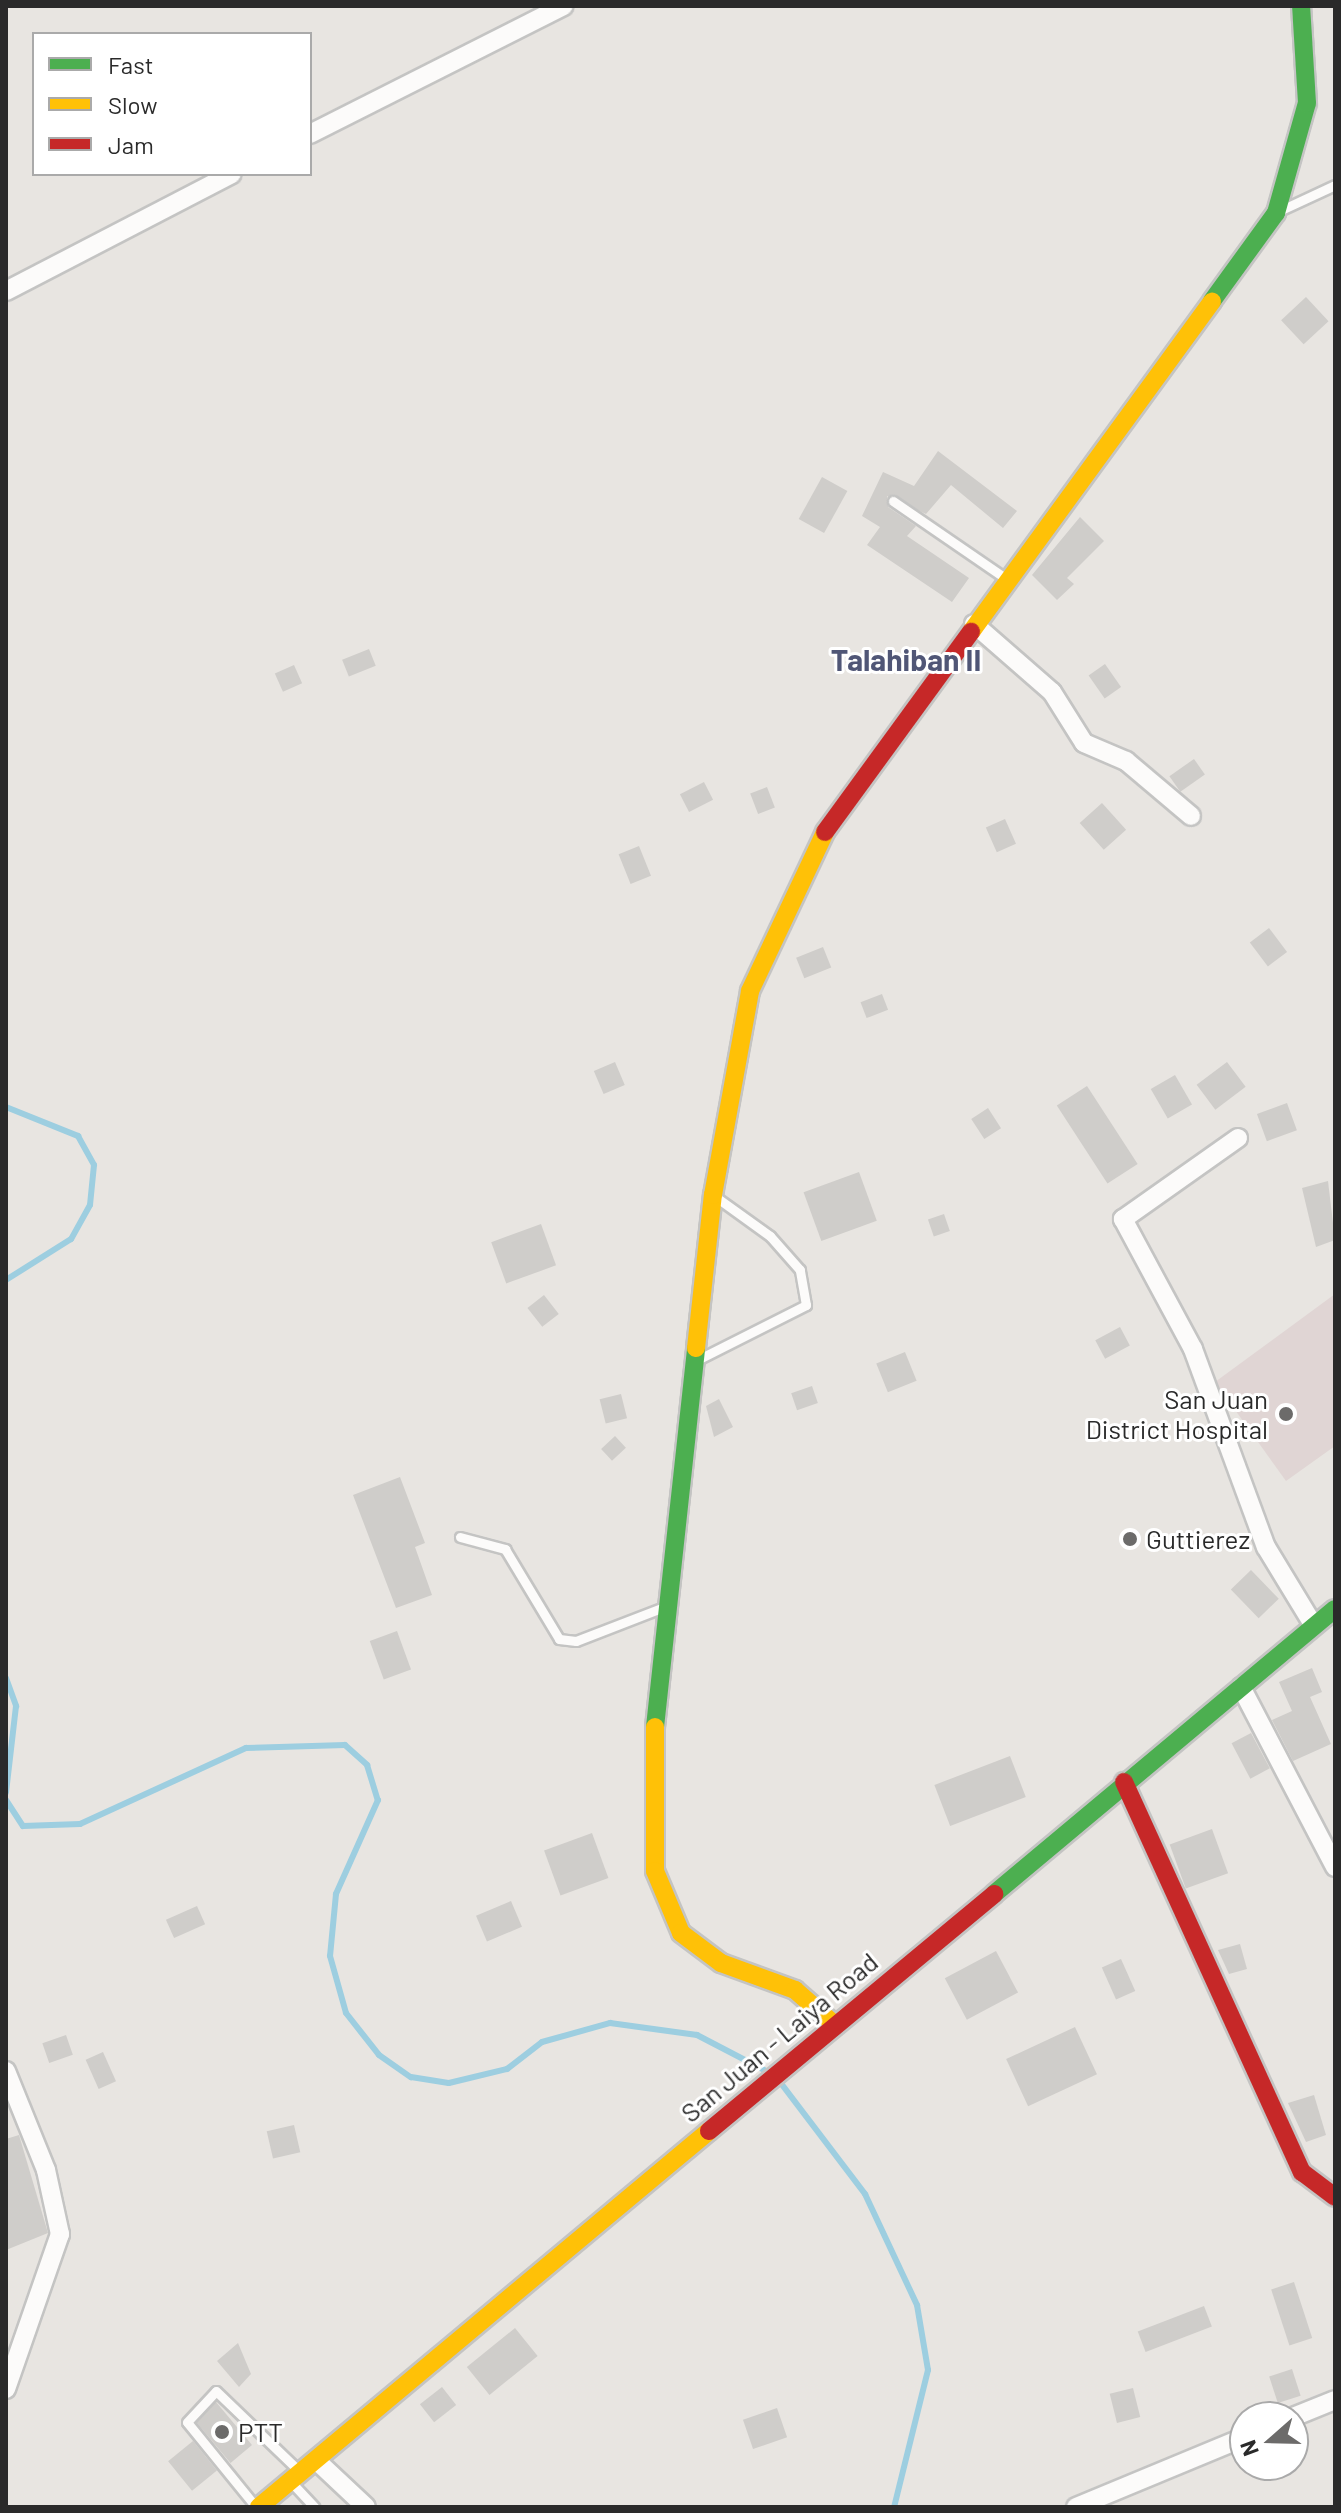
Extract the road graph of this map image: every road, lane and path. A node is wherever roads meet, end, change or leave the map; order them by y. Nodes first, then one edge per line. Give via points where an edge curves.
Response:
1 (563, 6) edge
2 (1301, 6) edge
3 (312, 133) edge
4 (228, 176) edge
5 (1335, 185) edge
6 (1276, 213) junction
7 (6, 291) edge
8 (893, 501) dead end
9 (1006, 579) junction
10 (974, 624) junction
11 (1191, 816) dead end
12 (1238, 1138) dead end
13 (713, 1195) junction
14 (697, 1360) junction
15 (460, 1537) dead end
16 (667, 1605) junction
17 (1335, 1609) edge
18 (1314, 1626) junction
19 (1241, 1687) junction
20 (1124, 1782) junction
21 (1335, 1867) edge
22 (834, 2024) junction
23 (6, 2071) edge
24 (1335, 2197) edge
25 (6, 2389) edge
26 (1335, 2400) edge
27 (1309, 2411) edge
28 (1229, 2444) edge
29 (317, 2461) junction
30 (296, 2477) junction
31 (258, 2507) edge
32 (314, 2507) edge
33 (366, 2507) edge
34 (1076, 2507) edge

1 - 3 street
2 - 6 street via 1307,103
4 - 7 street
5 - 6 lane
6 - 9 street
8 - 9 lane
9 - 10 street
10 - 11 street via 1052,692 1084,743 1126,761
10 - 13 street via 798,874 750,991
12 - 18 street via 1123,1219 1193,1349 1266,1547
13 - 14 street
13 - 14 lane via 770,1236 800,1270 806,1305
14 - 16 street
15 - 16 lane via 505,1549 559,1639 576,1641
16 - 22 street via 651,1830 667,1908 698,1950 795,1990
17 - 18 street, San Juan - Laiya Road
18 - 19 street, San Juan - Laiya Road
19 - 20 street, San Juan - Laiya Road
19 - 21 street
20 - 22 street, San Juan - Laiya Road
20 - 24 street via 1302,2172
22 - 29 street, San Juan - Laiya Road
23 - 25 street via 46,2170 60,2234
26 - 27 street
28 - 34 street
29 - 30 street, San Juan - Laiya Road
29 - 33 street
30 - 31 street, San Juan - Laiya Road
30 - 31 lane via 216,2391 187,2422
30 - 32 lane

